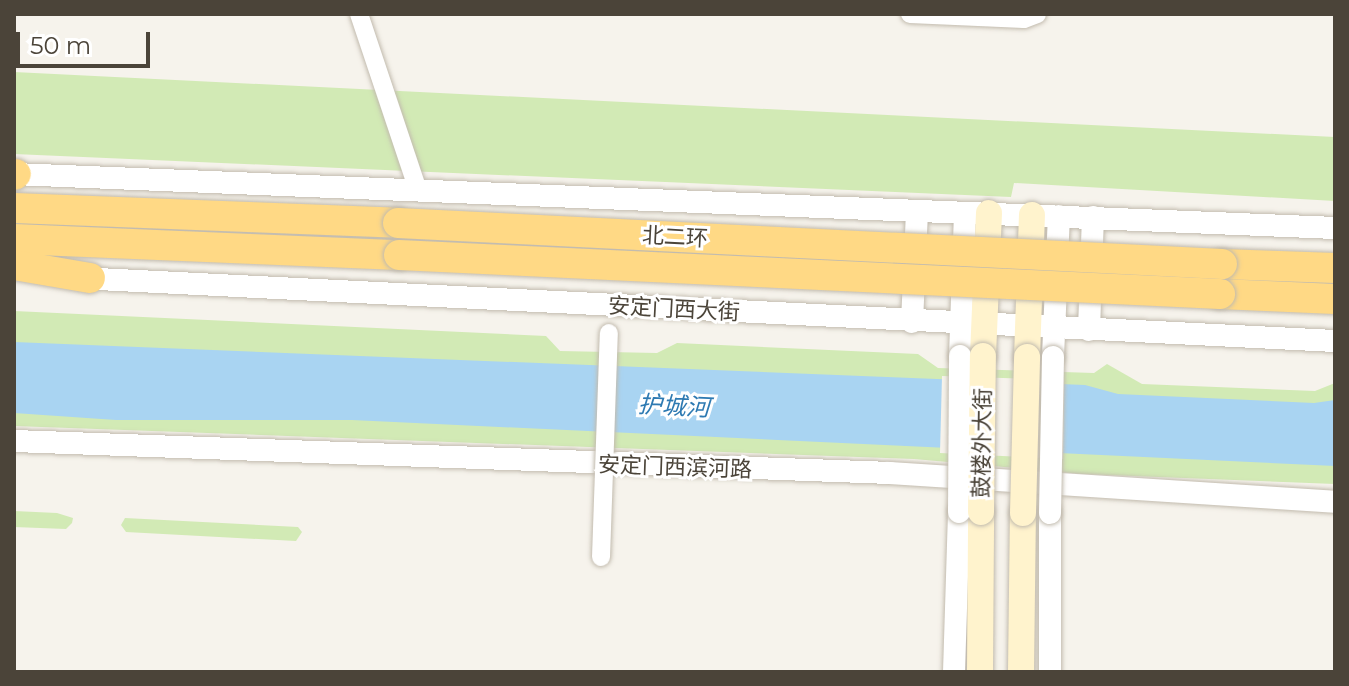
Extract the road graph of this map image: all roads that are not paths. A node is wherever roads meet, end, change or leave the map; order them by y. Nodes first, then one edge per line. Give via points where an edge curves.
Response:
1 (359, 14) edge
2 (910, 14) edge
3 (1037, 14) edge
4 (15, 174) edge
5 (418, 190) junction
6 (14, 208) edge
7 (917, 211) junction
8 (977, 213) junction
9 (1032, 215) junction
10 (1059, 216) junction
11 (1093, 217) junction
12 (1335, 228) edge
13 (14, 239) edge
14 (14, 265) edge
15 (1335, 268) edge
16 (14, 275) edge
17 (90, 278) junction
18 (1335, 299) edge
19 (610, 306) junction
20 (912, 322) junction
21 (972, 325) junction
22 (1028, 327) junction
23 (1055, 329) junction
24 (1089, 330) junction
25 (1335, 341) edge
26 (14, 441) edge
27 (1335, 502) edge
28 (970, 512) junction
29 (601, 557) dead end
30 (954, 672) edge
31 (980, 672) edge
32 (1021, 672) edge
33 (1050, 672) edge

1 - 5 street
2 - 3 street via 1024,19
4 - 5 street
5 - 7 street
6 - 15 highway, 北二环, bridge
7 - 8 street
7 - 20 street
8 - 9 street
8 - 21 main road, 鼓楼外大街
9 - 10 street
9 - 22 main road, 鼓楼外大街
10 - 11 street
10 - 23 street
11 - 12 street
11 - 24 street
13 - 18 highway, 北二环, bridge
14 - 17 highway
16 - 17 street, 安定门西大街
17 - 19 street, 安定门西大街
19 - 20 street, 安定门西大街
19 - 29 street, bridge
20 - 21 street, 安定门西大街
21 - 22 street, 安定门西大街
21 - 28 main road, 鼓楼外大街, bridge
22 - 23 street, 安定门西大街
22 - 32 main road, 鼓楼外大街, bridge
23 - 24 street, 安定门西大街
23 - 33 street, bridge
24 - 25 street, 安定门西大街
26 - 27 street, 安定门西滨河路 via 352,458 889,473
28 - 30 street, 鼓楼外大街
28 - 31 main road, 鼓楼外大街

